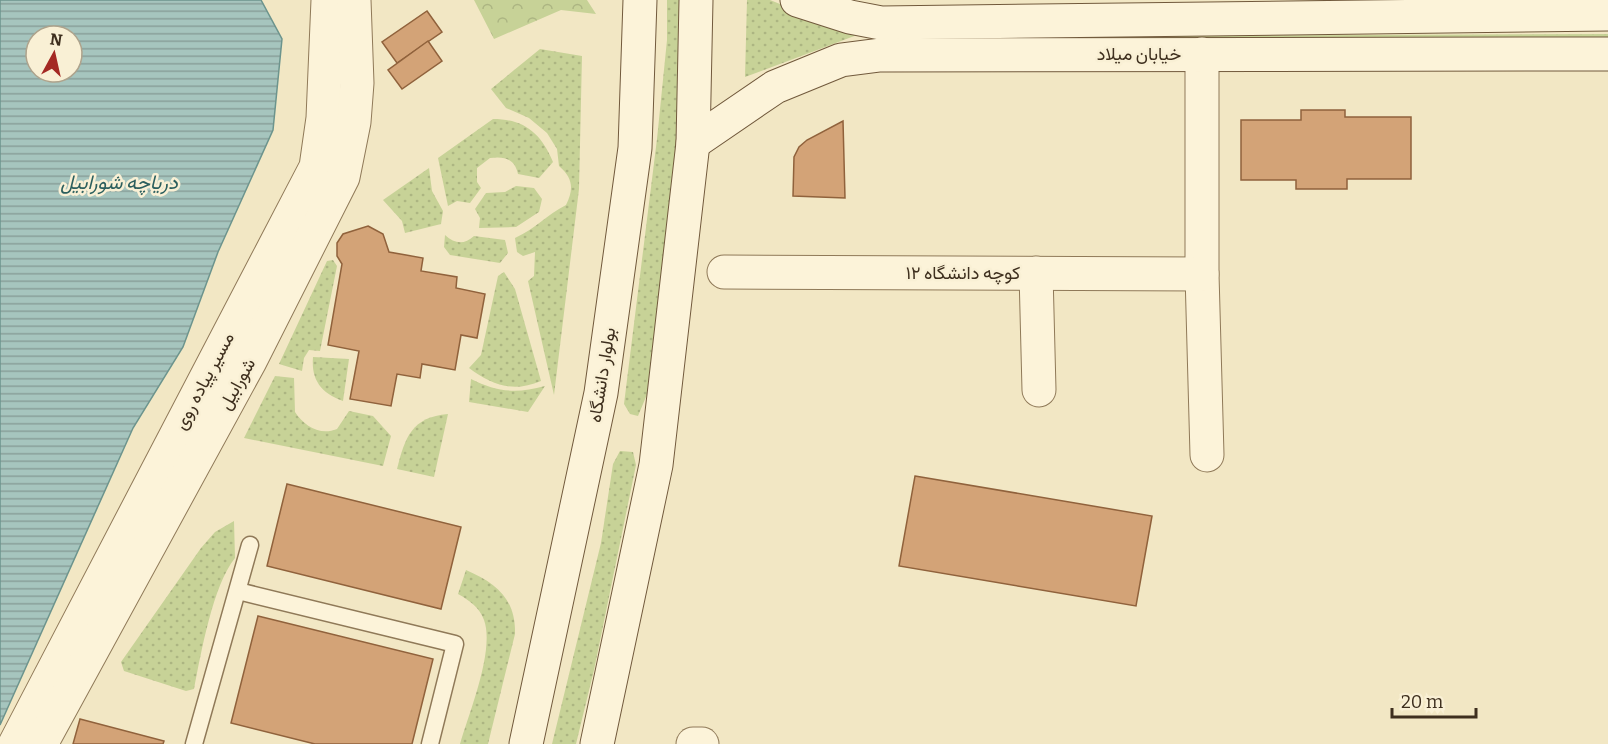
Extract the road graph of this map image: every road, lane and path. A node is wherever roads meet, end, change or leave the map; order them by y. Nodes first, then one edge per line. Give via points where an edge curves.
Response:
1 (328, 0) edge
2 (354, 0) edge
3 (640, 0) edge
4 (696, 0) edge
5 (797, 0) edge
6 (1266, 10) edge
7 (1608, 14) edge
8 (881, 23) junction
9 (1202, 54) junction
10 (1608, 54) edge
11 (880, 56) junction
12 (693, 143) junction
13 (724, 272) dead end
14 (1036, 273) junction
15 (1202, 274) junction
16 (1040, 390) dead end
17 (1207, 455) dead end
18 (250, 545) dead end
19 (238, 591) junction
20 (15, 744) edge
21 (40, 744) edge
22 (194, 744) edge
23 (430, 744) edge
24 (526, 744) edge
25 (597, 744) edge
26 (693, 744) edge
27 (702, 744) edge

1 - 20 street, مسیر پیاده روی via 323,118 316,167
2 - 21 street, شورابیل via 356,93 343,177 250,361
3 - 24 street, بولوار دانشگاه via 635,148 601,393
4 - 12 street
5 - 8 street, خیابان میلاد
6 - 7 street, خیابان میلاد
6 - 8 street, خیابان میلاد
8 - 11 street via 868,35 872,51
9 - 10 street, خیابان میلاد
9 - 11 street, خیابان میلاد
9 - 15 street
11 - 12 street, خیابان میلاد via 841,60 775,87
12 - 25 street via 657,465
13 - 14 street, کوچه دانشگاه ۱۲
14 - 15 street, کوچه دانشگاه ۱۲
14 - 16 street
15 - 17 street
18 - 19 lane
19 - 22 lane
19 - 23 lane via 455,644
26 - 27 street

